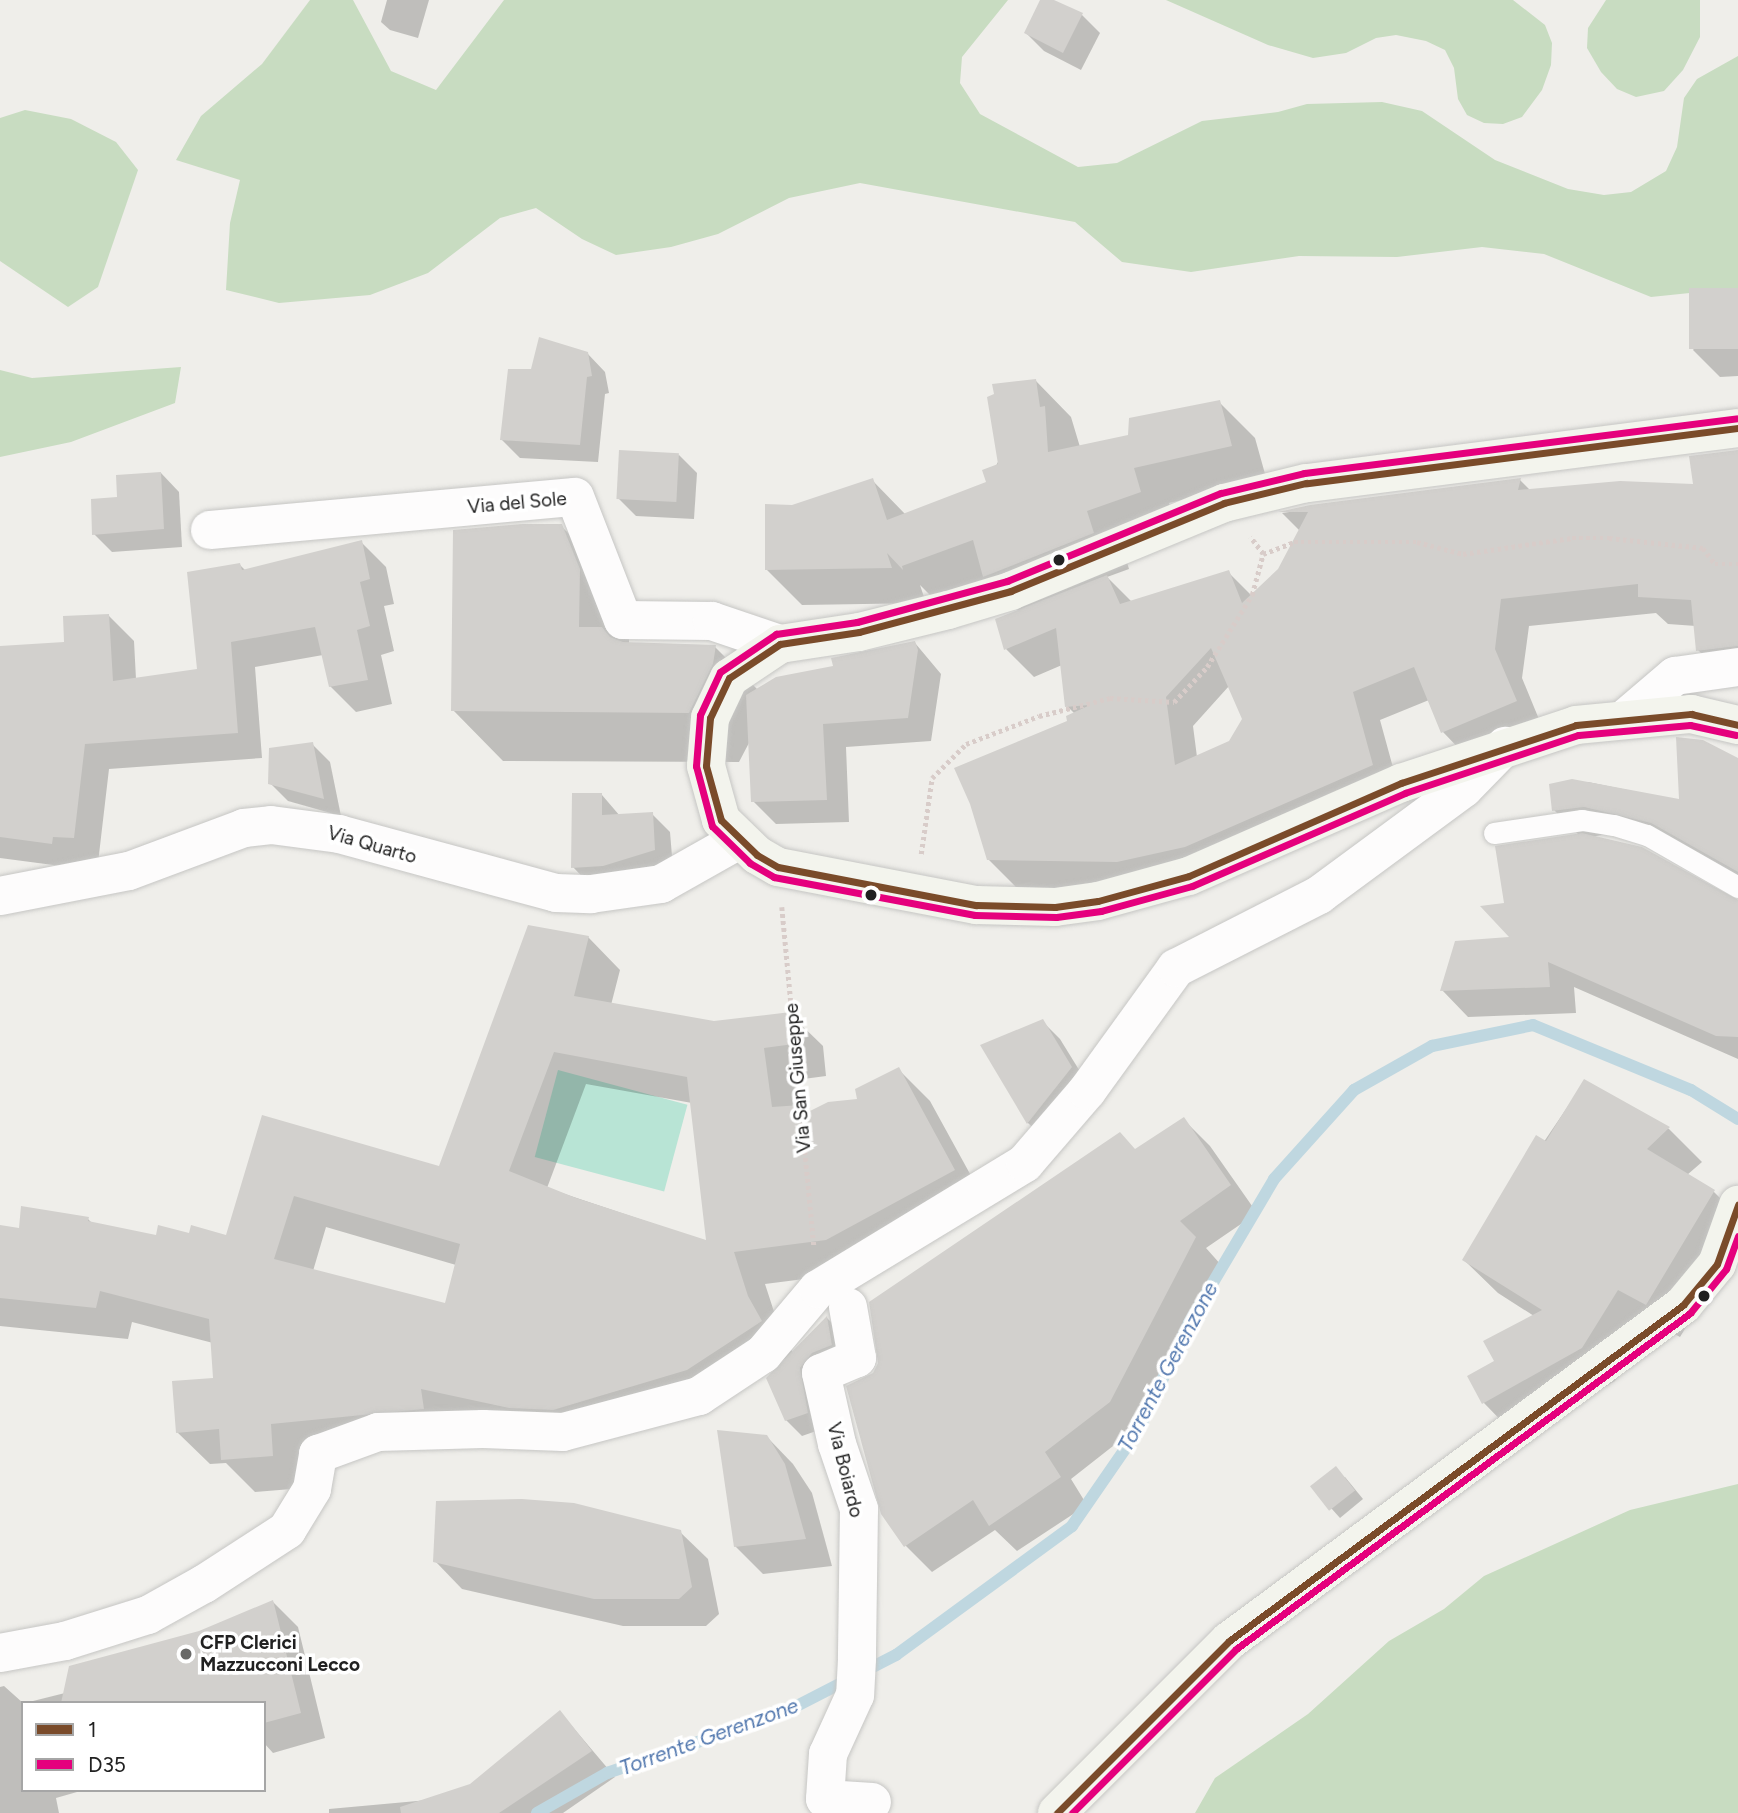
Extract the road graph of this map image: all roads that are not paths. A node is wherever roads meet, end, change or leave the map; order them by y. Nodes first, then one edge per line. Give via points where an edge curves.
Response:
1 (1738, 428) edge
2 (210, 530) dead end
3 (780, 644) junction
4 (1738, 667) edge
5 (1628, 716) junction
6 (1738, 724) edge
7 (1505, 746) junction
8 (1494, 833) dead end
9 (739, 840) junction
10 (1738, 887) edge
11 (0, 896) edge
12 (1738, 1205) edge
13 (833, 1298) junction
14 (0, 1653) edge
15 (872, 1802) dead end
16 (1057, 1813) edge

1 - 3 main road via 1371,471 1224,503 1011,591 883,627
2 - 3 street, Via del Sole via 575,497 623,620 712,621
3 - 9 main road via 729,678 710,718 706,766 711,793 721,820
4 - 5 street via 1675,676
5 - 6 main road via 1691,714
5 - 7 main road via 1576,725
7 - 9 main road via 1401,783 1189,876 1098,901 1012,908 913,892 778,867
7 - 13 street via 1464,788 1319,895 1176,968 1087,1091 1025,1163
8 - 10 lane via 1582,820 1614,825 1647,835
9 - 11 street, Via Quarto via 661,884 591,894 519,885 340,834 271,825 244,828 129,872
12 - 16 main road via 1717,1264 1683,1305 1229,1642
13 - 14 street via 763,1354 699,1396 563,1432 379,1432 318,1454 312,1489 287,1530 204,1584 148,1615 65,1641
13 - 15 street, Via Boiardo via 857,1358 821,1373 837,1444 859,1509 856,1677 828,1754 825,1799

